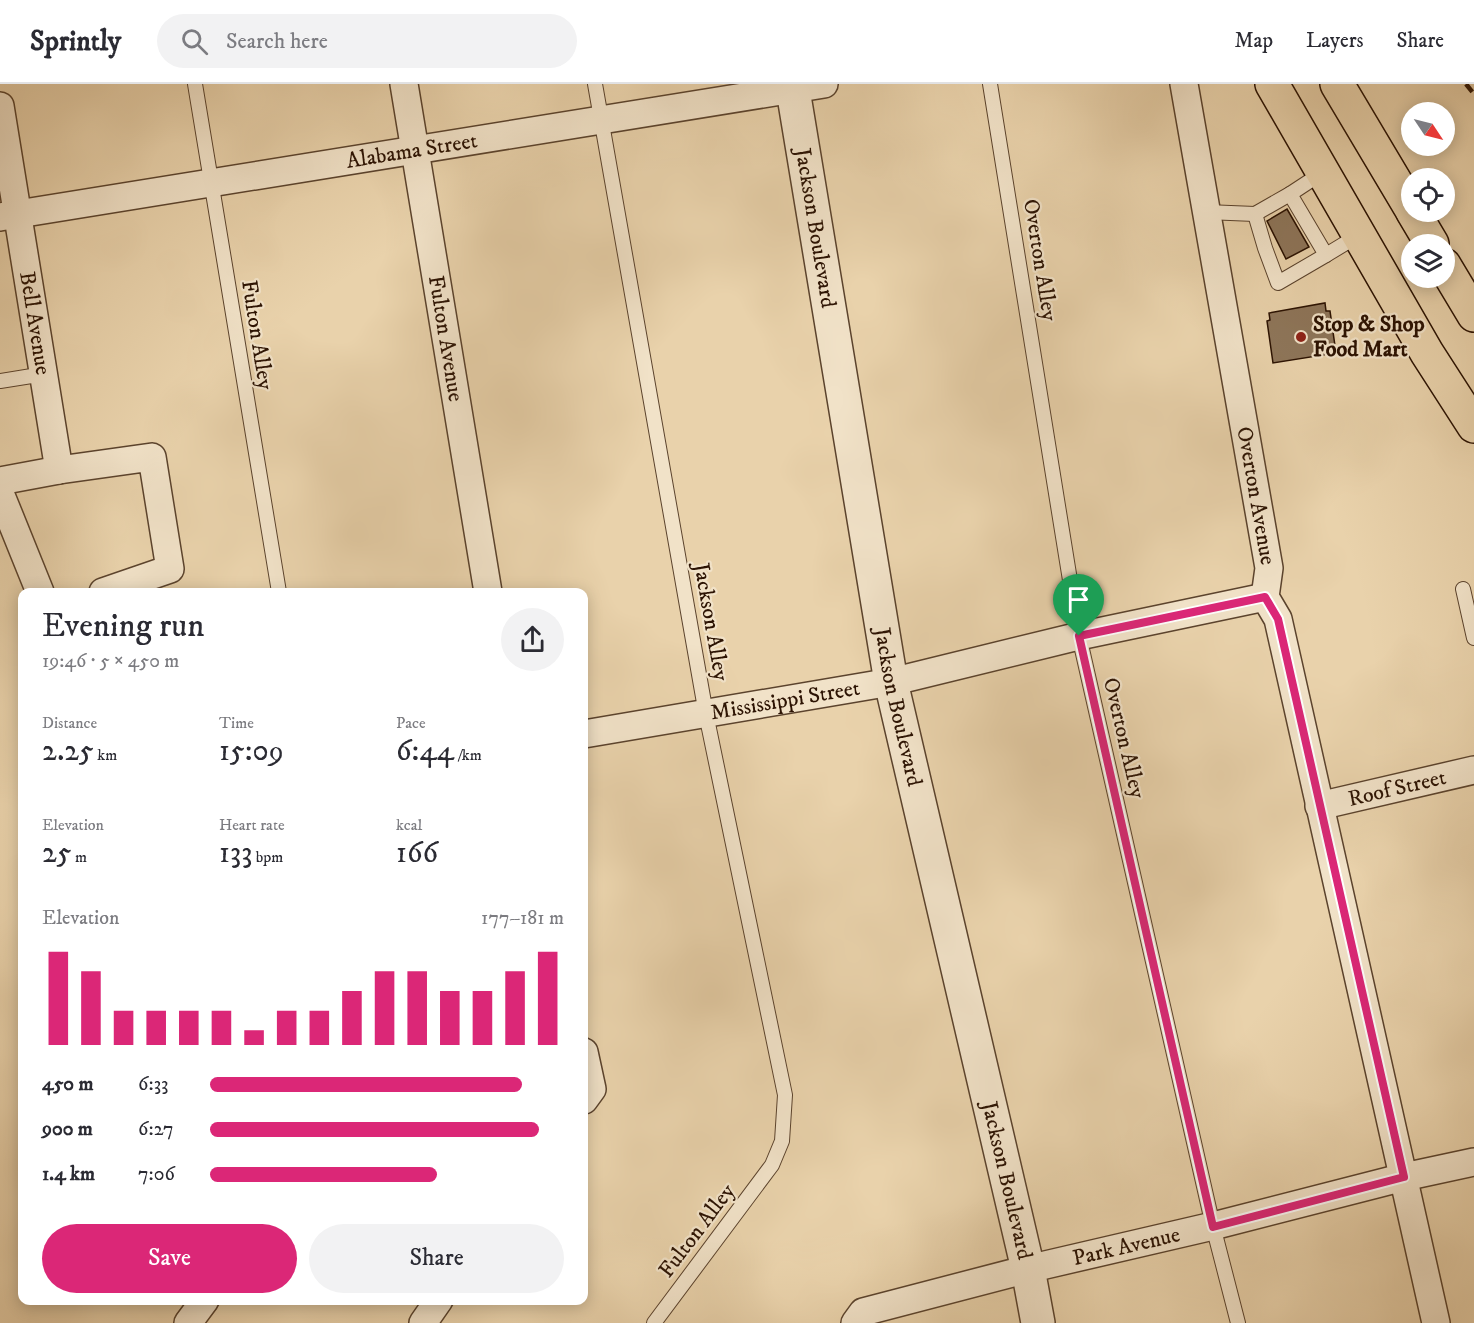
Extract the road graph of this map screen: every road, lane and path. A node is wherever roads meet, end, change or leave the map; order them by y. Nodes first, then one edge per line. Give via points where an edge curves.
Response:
1 (195, 84) edge
2 (405, 84) edge
3 (595, 84) edge
4 (824, 84) edge
5 (990, 84) edge
6 (1184, 84) edge
7 (1272, 84) edge
8 (1337, 84) edge
9 (792, 87) edge
10 (0, 106) edge
11 (600, 119) junction
12 (415, 150) junction
13 (1322, 173) junction
14 (210, 182) junction
15 (1401, 192) edge
16 (1290, 194) junction
17 (1206, 212) junction
18 (1255, 214) junction
19 (10, 215) edge
20 (1359, 235) junction
21 (1326, 255) junction
22 (1455, 283) edge
23 (1474, 315) edge
24 (44, 374) junction
25 (0, 381) edge
26 (1474, 426) edge
27 (59, 470) junction
28 (0, 481) edge
29 (0, 493) edge
30 (38, 588) edge
31 (115, 588) edge
32 (278, 588) edge
33 (488, 588) edge
34 (1463, 590) dead end
35 (1265, 597) junction
36 (1079, 636) junction
37 (1474, 638) edge
38 (891, 682) junction
39 (705, 714) junction
40 (588, 733) edge
41 (1474, 770) edge
42 (1319, 806) junction
43 (588, 1070) edge
44 (588, 1094) edge
45 (1474, 1162) edge
46 (772, 1165) joint
47 (1404, 1177) junction
48 (1213, 1227) junction
49 (1028, 1269) junction
50 (201, 1305) edge
51 (436, 1305) edge
52 (188, 1323) edge
53 (423, 1323) edge
54 (654, 1323) edge
55 (855, 1323) edge
56 (1038, 1323) edge
57 (1238, 1323) edge
58 (1436, 1323) edge

1 - 14 lane, Fulton Alley
2 - 12 street, Fulton Avenue
3 - 11 lane, Jackson Alley
4 - 9 street, Alabama Street
5 - 36 lane, Overton Alley
6 - 17 street, Overton Avenue
7 - 13 main road
8 - 15 main road
9 - 11 street, Alabama Street
9 - 38 street, Jackson Boulevard
10 - 19 street, Bell Avenue
11 - 12 street, Alabama Street
11 - 39 lane, Jackson Alley
12 - 14 street, Alabama Street
12 - 33 street, Fulton Avenue
13 - 16 lane
13 - 20 main road
14 - 19 street, Alabama Street
14 - 32 lane, Fulton Alley
16 - 18 lane
16 - 21 lane
17 - 18 lane
17 - 35 street, Overton Avenue via 1269,568
18 - 21 lane via 1278,283
19 - 24 street, Bell Avenue
20 - 21 lane
20 - 26 main road
22 - 23 main road
24 - 25 lane
24 - 27 street, Bell Avenue
27 - 28 street
27 - 31 street via 152,457 170,569
29 - 30 street
34 - 37 lane
35 - 36 street, Mississippi Street
35 - 42 street, Overton Avenue via 1278,619
36 - 38 street, Mississippi Street
36 - 48 lane, Overton Alley
38 - 39 street, Mississippi Street
38 - 49 street, Jackson Boulevard
39 - 40 street, Mississippi Street
39 - 46 lane, Jackson Alley via 785,1095 782,1141
41 - 42 street, Roof Street
42 - 47 street, Overton Avenue
43 - 44 street via 592,1089
45 - 47 street, Park Avenue
46 - 54 lane, Fulton Alley
47 - 48 street, Park Avenue
47 - 58 street, Overton Avenue
48 - 49 street, Park Avenue
48 - 57 lane, Overton Alley
49 - 55 street, Park Avenue via 862,1312
49 - 56 street, Jackson Boulevard
50 - 52 street
51 - 53 street

